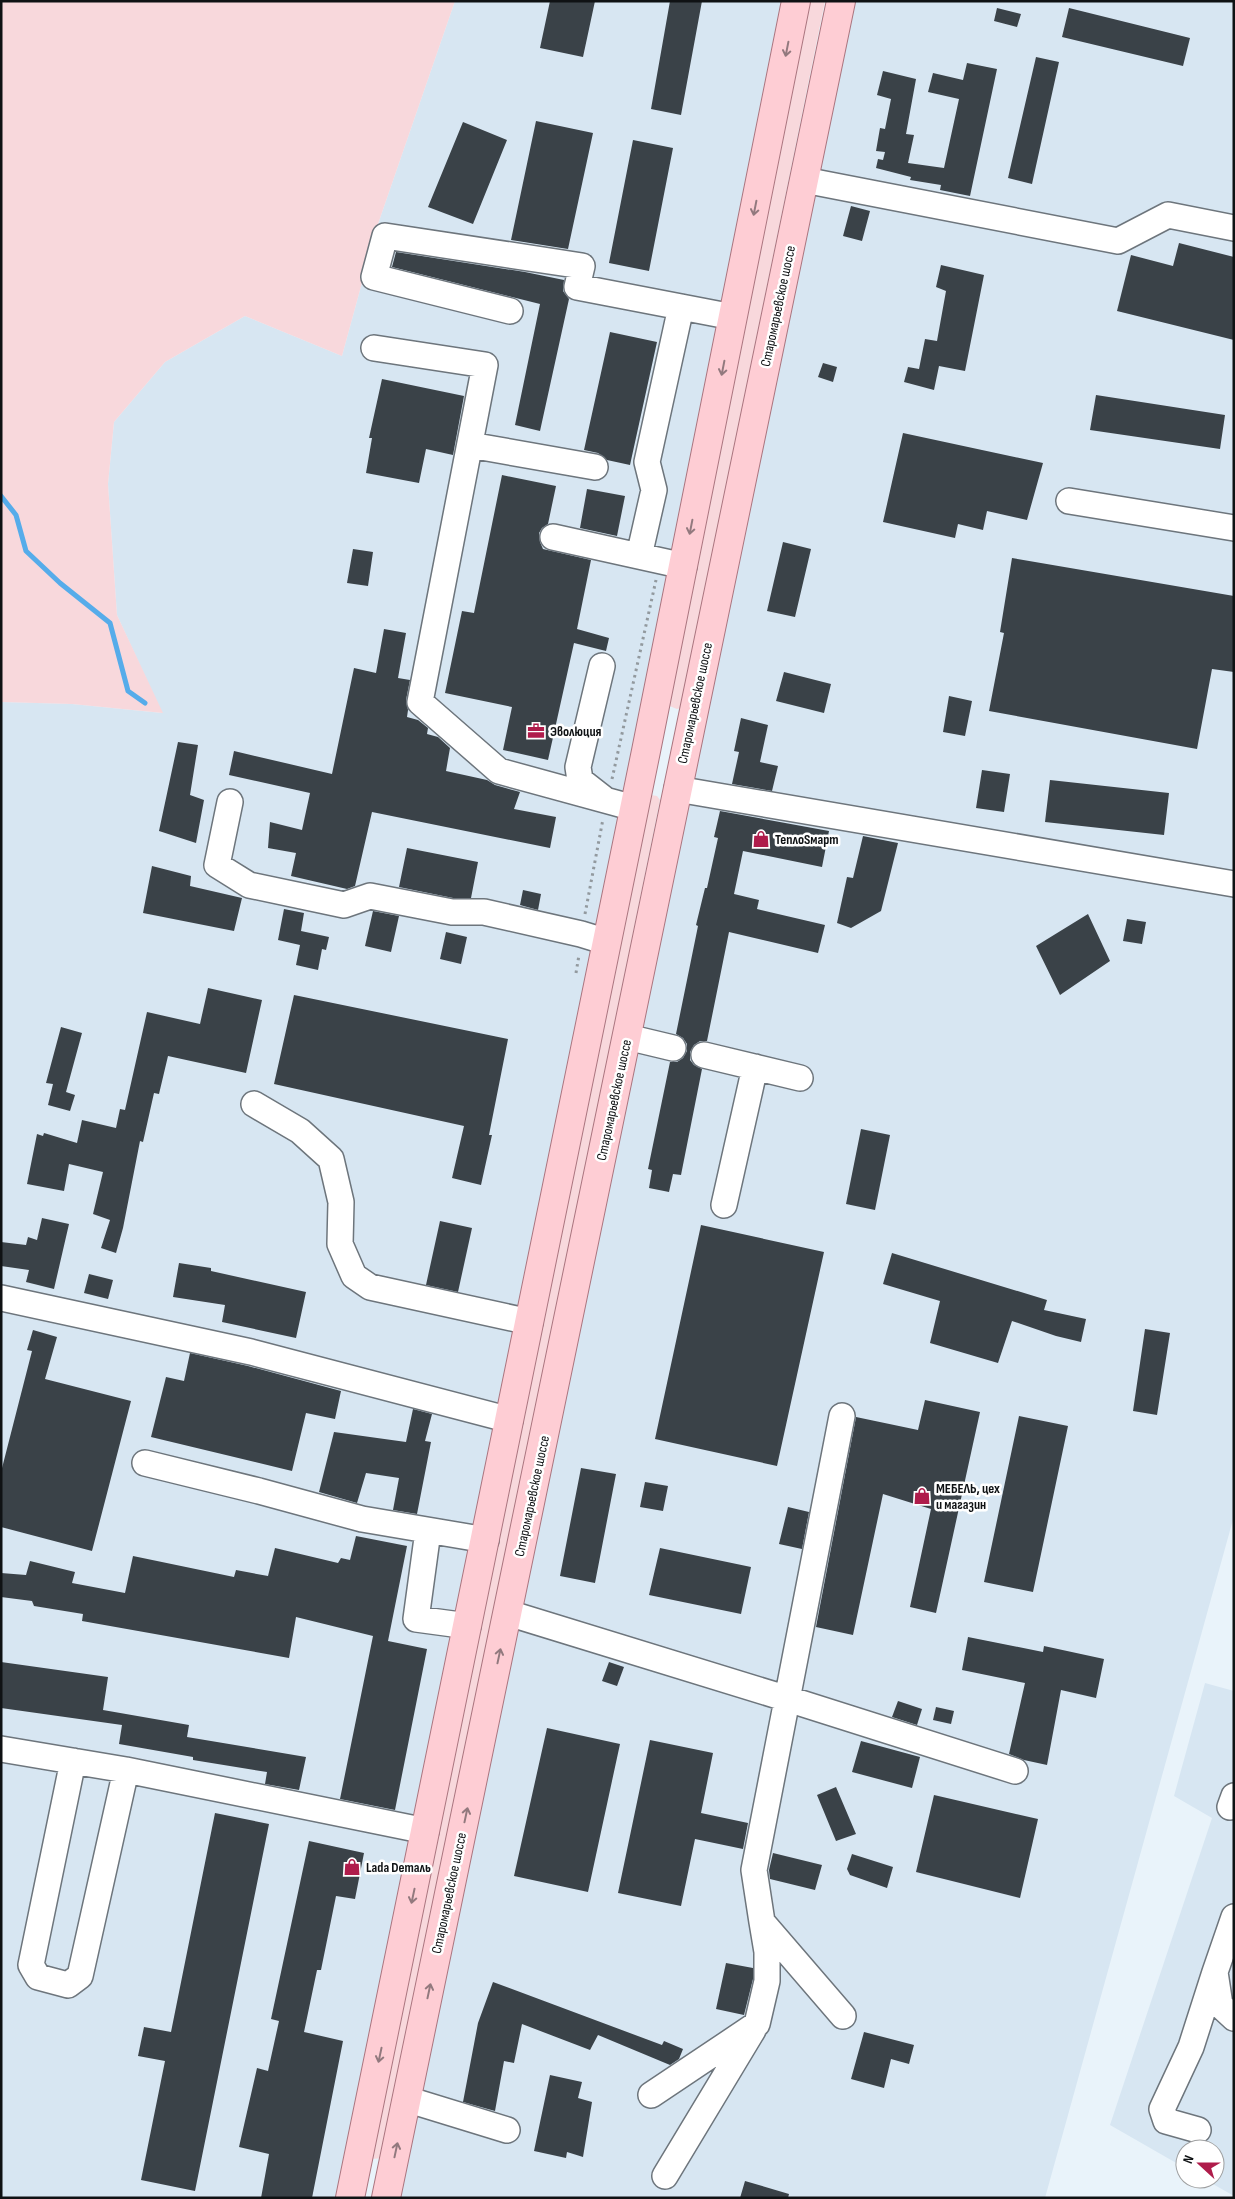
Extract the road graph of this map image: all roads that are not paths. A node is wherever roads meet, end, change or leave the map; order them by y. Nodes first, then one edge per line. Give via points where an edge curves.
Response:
1 (796, 1) edge
2 (841, 1) edge
3 (804, 180) junction
4 (1234, 228) edge
5 (681, 307) junction
6 (510, 311) dead end
7 (733, 317) junction
8 (374, 348) dead end
9 (470, 445) junction
10 (595, 467) dead end
11 (1069, 501) dead end
12 (1234, 528) edge
13 (553, 537) dead end
14 (639, 556) junction
15 (684, 566) junction
16 (602, 666) dead end
17 (646, 751) junction
18 (683, 757) junction
19 (677, 789) junction
20 (607, 801) junction
21 (230, 802) dead end
22 (634, 808) junction
23 (1234, 884) edge
24 (607, 942) junction
25 (627, 1037) junction
26 (673, 1048) dead end
27 (704, 1055) dead end
28 (755, 1067) junction
29 (800, 1078) dead end
30 (254, 1104) dead end
31 (724, 1205) dead end
32 (1, 1298) edge
33 (530, 1322) junction
34 (842, 1416) dead end
35 (510, 1420) junction
36 (145, 1463) dead end
37 (428, 1531) junction
38 (486, 1540) junction
39 (508, 1613) junction
40 (468, 1626) junction
41 (788, 1698) junction
42 (1, 1749) edge
43 (73, 1761) junction
44 (126, 1770) junction
45 (1015, 1771) dead end
46 (426, 1831) junction
47 (1234, 1917) edge
48 (762, 1922) junction
49 (1215, 1972) junction
50 (843, 2016) dead end
51 (1234, 2018) edge
52 (757, 2024) junction
53 (651, 2095) dead end
54 (406, 2099) junction
55 (507, 2130) dead end
56 (1198, 2130) dead end
57 (665, 2176) dead end
58 (350, 2198) edge
59 (386, 2198) edge

1 -> 7 main road
2 - 3 main road, Старомарьевское шоссе
3 - 4 lane via 1118,241 1168,215
3 - 18 main road, Старомарьевское шоссе
5 - 6 lane via 577,287 582,266 385,236 374,277
5 - 7 lane
5 - 14 lane via 647,462 654,490
7 -> 15 main road
8 - 9 lane via 485,365
9 - 10 lane
9 - 20 lane via 420,702 499,771
11 - 12 lane
13 - 14 lane
14 - 15 lane
15 - 17 main road
16 - 20 lane via 578,767 580,780
17 - 18 main road
17 - 22 main road
18 - 19 main road, Старомарьевское шоссе
19 - 23 lane
19 - 25 main road, Старомарьевское шоссе
20 - 22 lane
21 - 24 lane via 217,864 249,885 344,905 370,896 452,912 484,912
22 - 24 main road
24 - 33 main road
25 - 26 lane
25 - 39 main road, Старомарьевское шоссе
27 - 28 lane
28 - 29 lane
28 - 31 lane
30 - 33 lane via 300,1131 331,1160 341,1202 340,1244 354,1276 370,1287
32 - 35 lane via 251,1352
33 - 35 main road
34 - 41 lane
35 - 38 main road
36 - 37 lane via 362,1519
37 - 38 lane
37 - 40 lane via 416,1619
38 - 40 main road
39 - 41 lane
54 -> 39 main road, Старомарьевское шоссе
40 - 46 main road
41 - 45 lane
41 - 48 lane via 754,1870
42 - 43 lane
43 - 44 lane
43 - 44 lane via 30,1965 38,1977 68,1984 80,1976
44 - 46 lane
46 -> 58 main road
47 - 49 lane
48 - 50 lane
48 - 52 lane via 767,1981
49 - 51 lane via 1220,2006
49 - 56 lane via 1191,2047 1162,2109 1166,2121
52 - 53 lane
52 - 57 lane
54 - 55 lane
59 -> 54 main road, Старомарьевское шоссе

